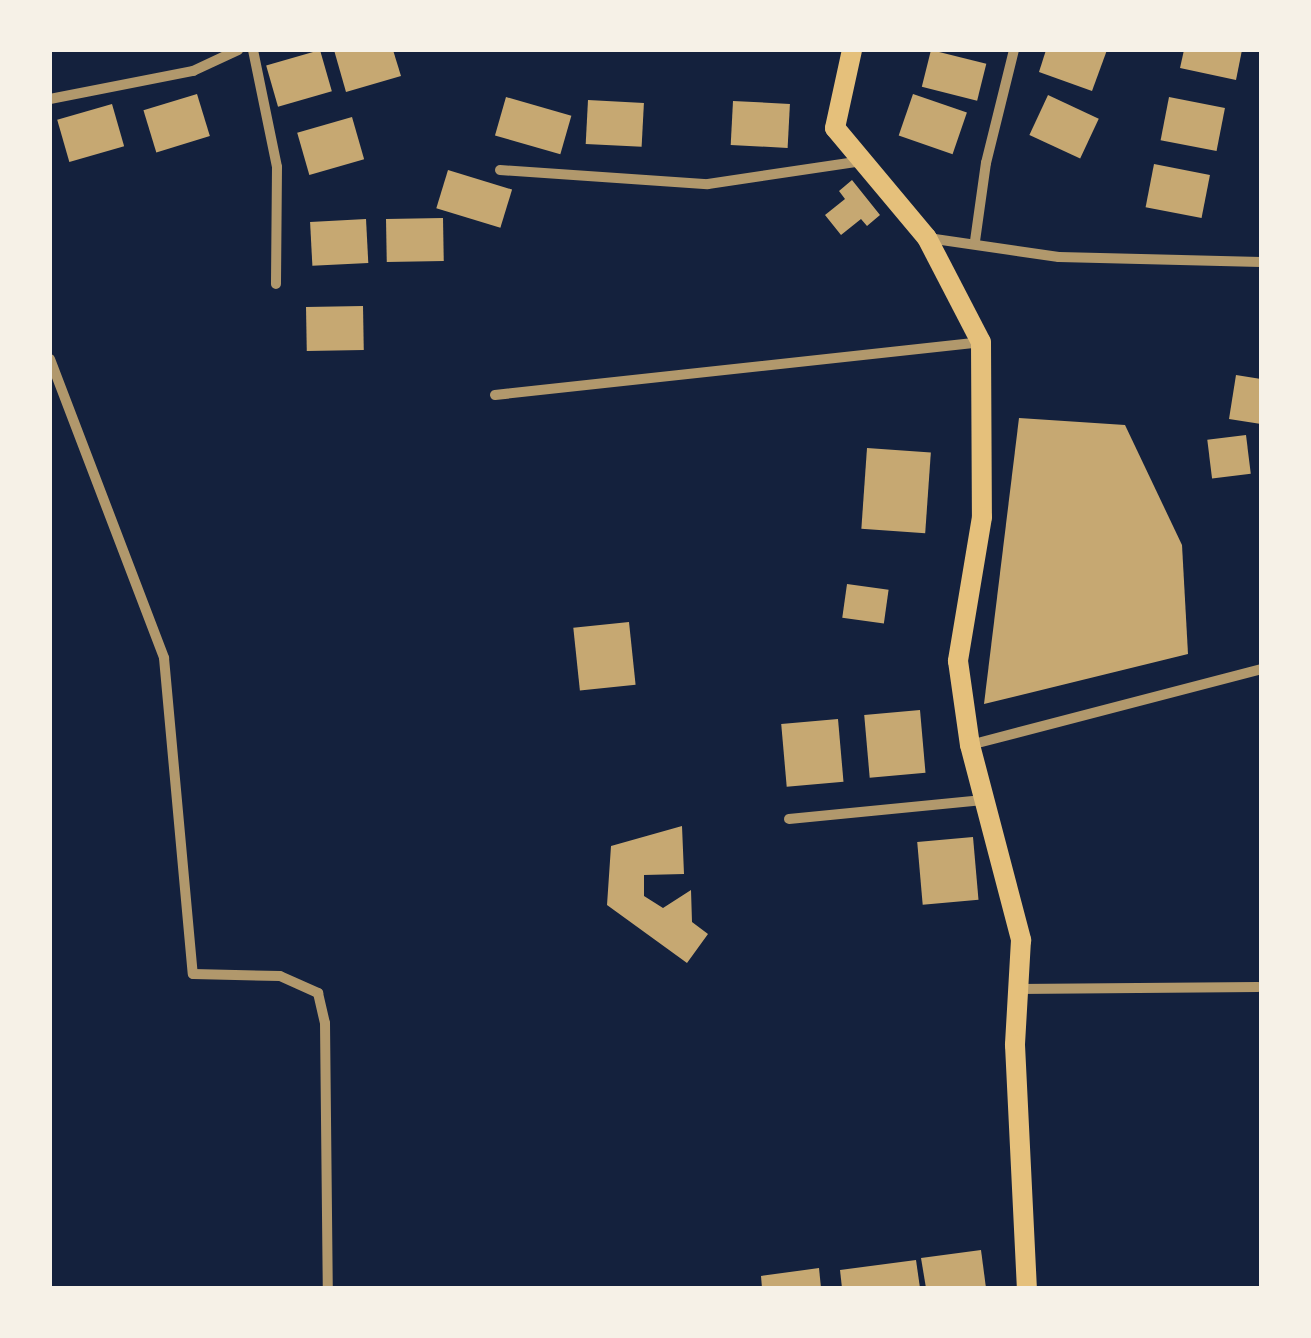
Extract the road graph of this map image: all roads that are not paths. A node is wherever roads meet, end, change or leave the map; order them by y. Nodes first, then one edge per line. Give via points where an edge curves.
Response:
1 (238, 50) edge
2 (253, 50) edge
3 (852, 50) edge
4 (1014, 50) edge
5 (50, 99) edge
6 (864, 160) junction
7 (500, 170) dead end
8 (926, 238) junction
9 (975, 241) junction
10 (1261, 262) edge
11 (276, 284) dead end
12 (981, 342) junction
13 (50, 359) edge
14 (495, 396) dead end
15 (1261, 669) edge
16 (970, 745) junction
17 (984, 800) junction
18 (790, 819) dead end
19 (1258, 987) dead end
20 (1018, 989) junction
21 (328, 1288) edge
22 (1027, 1288) edge

1 - 5 street via 193,71
2 - 11 street via 276,167
3 - 6 main road via 835,128
4 - 9 street
6 - 7 street via 708,184
6 - 8 main road
8 - 9 street
8 - 12 main road
9 - 10 street via 1060,257
12 - 14 street
12 - 16 main road via 982,517 958,661
13 - 21 street via 164,658 193,974 280,976 318,993 325,1023
15 - 16 street
16 - 17 main road
17 - 18 street
17 - 20 main road via 1020,940
19 - 20 street
20 - 22 main road

